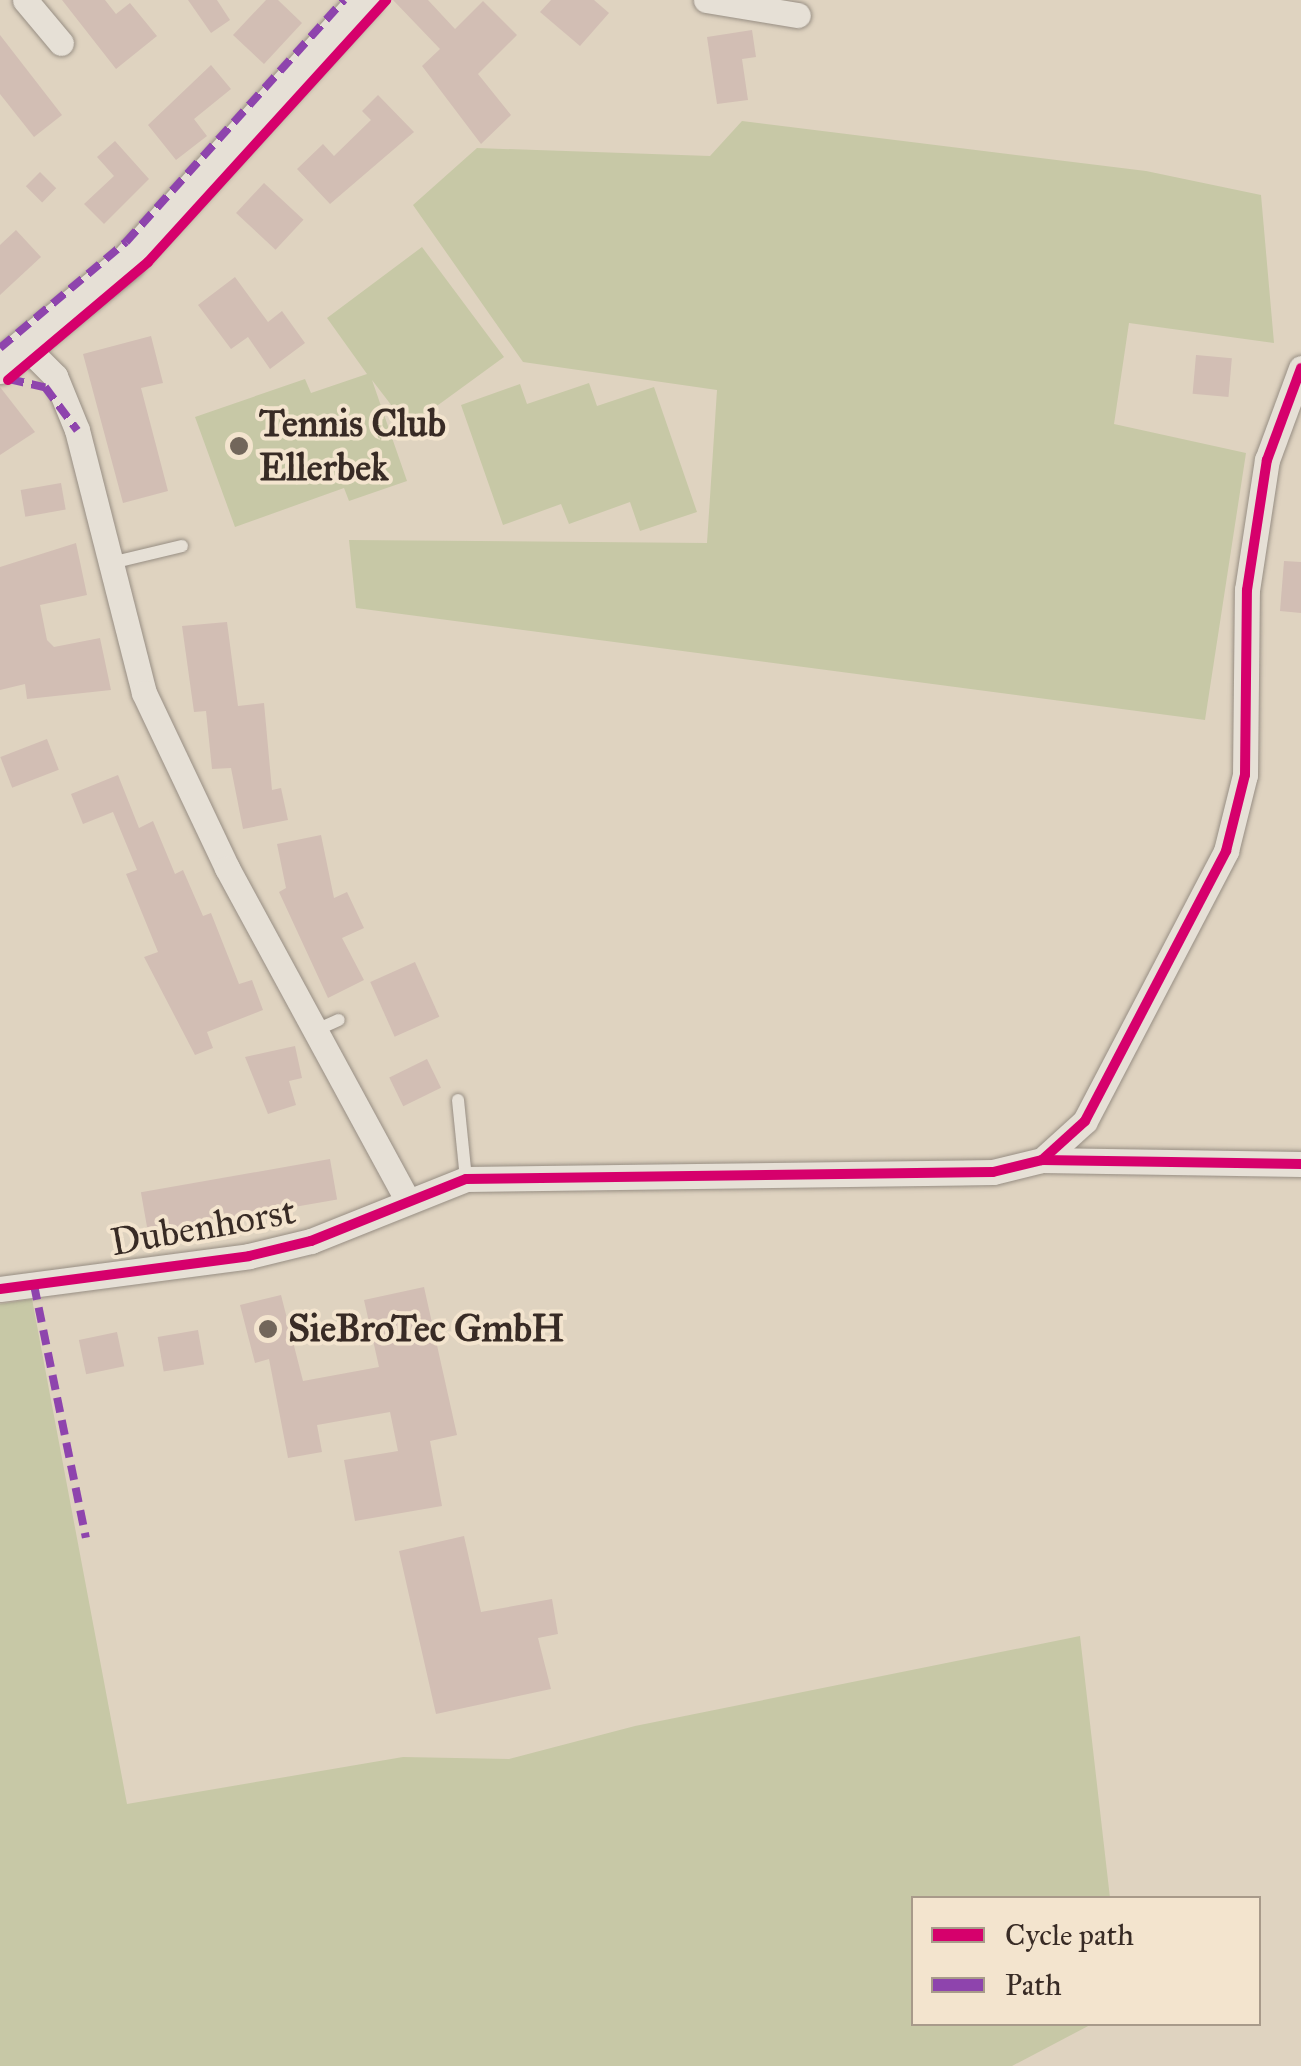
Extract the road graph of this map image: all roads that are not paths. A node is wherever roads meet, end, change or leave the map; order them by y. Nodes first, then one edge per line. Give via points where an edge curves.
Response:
1 (25, 0) edge
2 (364, 0) edge
3 (706, 0) edge
4 (798, 14) dead end
5 (60, 43) dead end
6 (13, 357) edge
7 (1301, 368) edge
8 (182, 546) dead end
9 (110, 563) junction
10 (340, 1020) dead end
11 (314, 1031) junction
12 (458, 1100) dead end
13 (1042, 1160) junction
14 (1301, 1164) edge
15 (466, 1179) junction
16 (406, 1198) junction
17 (0, 1289) edge

1 - 5 street
2 - 6 main road via 128,262
3 - 4 street
6 - 9 street via 55,376
7 - 13 street via 1268,460 1247,590 1245,775 1226,851 1085,1121
8 - 9 lane
9 - 11 street via 144,692
10 - 11 lane
11 - 16 street
12 - 15 lane
13 - 14 street
13 - 15 street, Dubenhorst via 992,1172
15 - 16 street, Dubenhorst
16 - 17 street, Dubenhorst via 312,1240 248,1256

